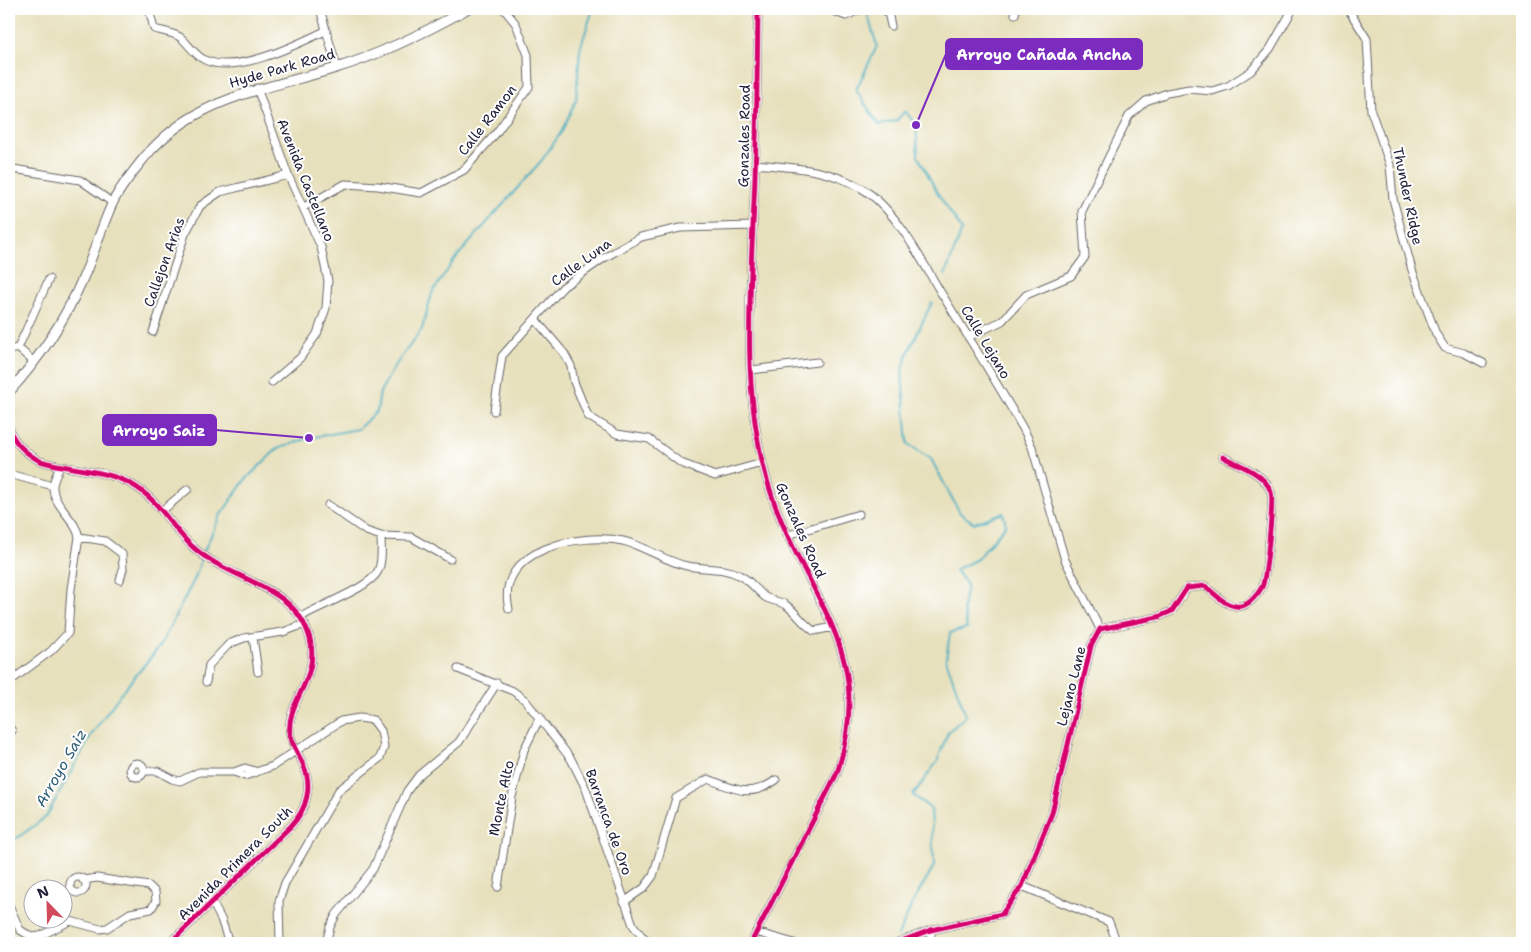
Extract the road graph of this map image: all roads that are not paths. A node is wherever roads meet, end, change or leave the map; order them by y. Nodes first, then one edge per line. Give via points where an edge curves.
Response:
1 (149, 9) edge
2 (320, 9) edge
3 (467, 9) edge
4 (504, 9) edge
5 (758, 9) edge
6 (828, 9) edge
7 (861, 9) edge
8 (881, 9) edge
9 (1293, 9) edge
10 (1348, 9) edge
11 (891, 26) dead end
12 (325, 31) junction
13 (337, 68) junction
14 (257, 88) junction
15 (755, 164) junction
16 (9, 174) edge
17 (288, 175) junction
18 (113, 203) junction
19 (304, 207) junction
20 (753, 226) junction
21 (49, 279) dead end
22 (535, 319) junction
23 (153, 332) dead end
24 (968, 337) junction
25 (18, 348) junction
26 (9, 350) edge
27 (34, 362) junction
28 (817, 362) dead end
29 (1483, 363) dead end
30 (750, 370) junction
31 (272, 382) dead end
32 (9, 392) edge
33 (494, 411) dead end
34 (9, 428) edge
35 (10, 437) edge
36 (1222, 457) dead end
37 (762, 463) junction
38 (60, 466) junction
39 (9, 474) edge
40 (53, 486) junction
41 (188, 490) dead end
42 (328, 505) dead end
43 (163, 510) junction
44 (859, 514) dead end
45 (788, 535) junction
46 (381, 536) junction
47 (79, 537) junction
48 (450, 559) dead end
49 (120, 580) dead end
50 (509, 609) dead end
51 (303, 621) junction
52 (834, 627) junction
53 (1100, 629) junction
54 (253, 637) junction
55 (458, 669) dead end
56 (258, 672) dead end
57 (9, 682) edge
58 (206, 682) dead end
59 (497, 684) junction
60 (540, 717) junction
61 (297, 752) junction
62 (144, 771) dead end
63 (776, 780) dead end
64 (83, 880) dead end
65 (1022, 886) junction
66 (498, 887) dead end
67 (212, 902) junction
68 (624, 902) junction
69 (9, 905) edge
70 (931, 930) junction
71 (756, 932) junction
72 (170, 943) edge
73 (229, 943) edge
74 (280, 943) edge
75 (326, 943) edge
76 (652, 943) edge
77 (751, 943) edge
78 (794, 943) edge
79 (896, 943) edge
80 (931, 943) edge
81 (1117, 943) edge

1 - 12 street via 154,29 180,38 197,55 220,65 289,48
2 - 12 street
3 - 13 main road, Hyde Park Road via 430,30
4 - 19 street, Calle Ramon via 516,24 528,55 528,88 497,132 464,170 420,193 345,184
5 - 15 street, Gonzales Road
6 - 7 street via 846,16
8 - 11 street via 888,12
9 - 24 street via 1270,49 1251,71 1212,92 1182,90 1146,101 1129,116 1082,211 1085,257 1071,276 1026,295 1002,321
10 - 29 street, Thunder Ridge via 1367,39 1371,111 1390,165 1393,199 1412,270 1436,334 1446,348
12 - 13 street
13 - 14 main road, Hyde Park Road
14 - 17 street, Avenida Castellano
14 - 18 main road, Hyde Park Road via 221,100 165,136 140,164
15 - 20 street, Gonzales Road
15 - 24 street, Calle Lejano via 827,172 875,198 894,219
16 - 18 street via 13,170 80,180
17 - 19 street, Avenida Castellano
17 - 23 street, Callejon Arias via 220,192 200,206 185,234
18 - 27 main road, Hyde Park Road via 77,291
19 - 31 street, Avenida Castellano via 321,247 328,281 326,308 317,334 300,358
20 - 22 street, Calle Luna via 680,228 641,237 563,287
20 - 30 street, Gonzales Road
21 - 25 street
22 - 33 street, Calle Luna via 502,356
22 - 37 street via 564,353 588,416 617,434 649,439 681,463 715,476
24 - 53 street, Calle Lejano via 1032,447 1066,560
25 - 26 street
25 - 27 street
27 - 32 main road, Hyde Park Road
28 - 30 street
30 - 37 street, Gonzales Road via 755,430
34 - 35 street, Avenida Primera South
35 - 38 street, Avenida Primera South via 34,458
36 - 53 street via 1257,475 1271,491 1263,586 1248,605 1239,607 1227,604 1205,586 1187,588 1172,611
37 - 45 street, Gonzales Road
38 - 40 street
38 - 43 street, Avenida Primera South via 126,482
39 - 40 street
40 - 47 street via 56,498 73,521
41 - 43 street
42 - 46 street via 358,527
43 - 51 street, Avenida Primera South via 198,552 278,595
44 - 45 street
45 - 52 street, Gonzales Road
46 - 48 street via 411,537
46 - 51 street via 380,566 370,582
47 - 49 street via 105,541 122,554 124,569
47 - 57 street via 68,633 51,651
50 - 52 street via 509,586 519,565 555,544 609,540 624,541 673,562 741,575 766,598 797,613 814,631
51 - 54 street via 277,634
51 - 61 street, Avenida Primera South via 312,659 308,680 289,724
52 - 71 street, Gonzales Road via 844,654 849,684 850,711 844,752 827,794
53 - 65 street, Lejano Lane via 1091,646 1052,813
54 - 56 street
54 - 58 street via 234,642 221,651 209,665
55 - 59 street, Barranca de Oro
59 - 60 street, Barranca de Oro via 525,700
59 - 75 street via 459,742 419,775 407,791 373,869 336,914
60 - 66 street, Monte Alto via 522,760 512,798
60 - 68 street, Barranca de Oro via 583,779
61 - 62 street via 273,766 255,771 245,768 234,772 200,772 180,781 158,771
61 - 67 street, Avenida Primera South via 308,786 306,804 300,815
61 - 74 street via 341,721 358,718 373,720 381,731 384,747 380,758 339,790 285,883 279,901
63 - 68 street via 764,789 748,792 708,779 676,798 653,876 644,888
64 - 69 street via 97,878 149,886 155,892 156,900 151,909 130,913 107,928 70,921 36,937 20,930
65 - 70 street, Lejano Lane via 1002,914
65 - 81 street via 1109,922
67 - 72 street, Avenida Primera South
67 - 73 street
68 - 76 street, Barranca de Oro via 633,925 644,939
70 - 79 street, Lejano Lane
70 - 80 street
71 - 77 street, Gonzales Road
71 - 78 street

